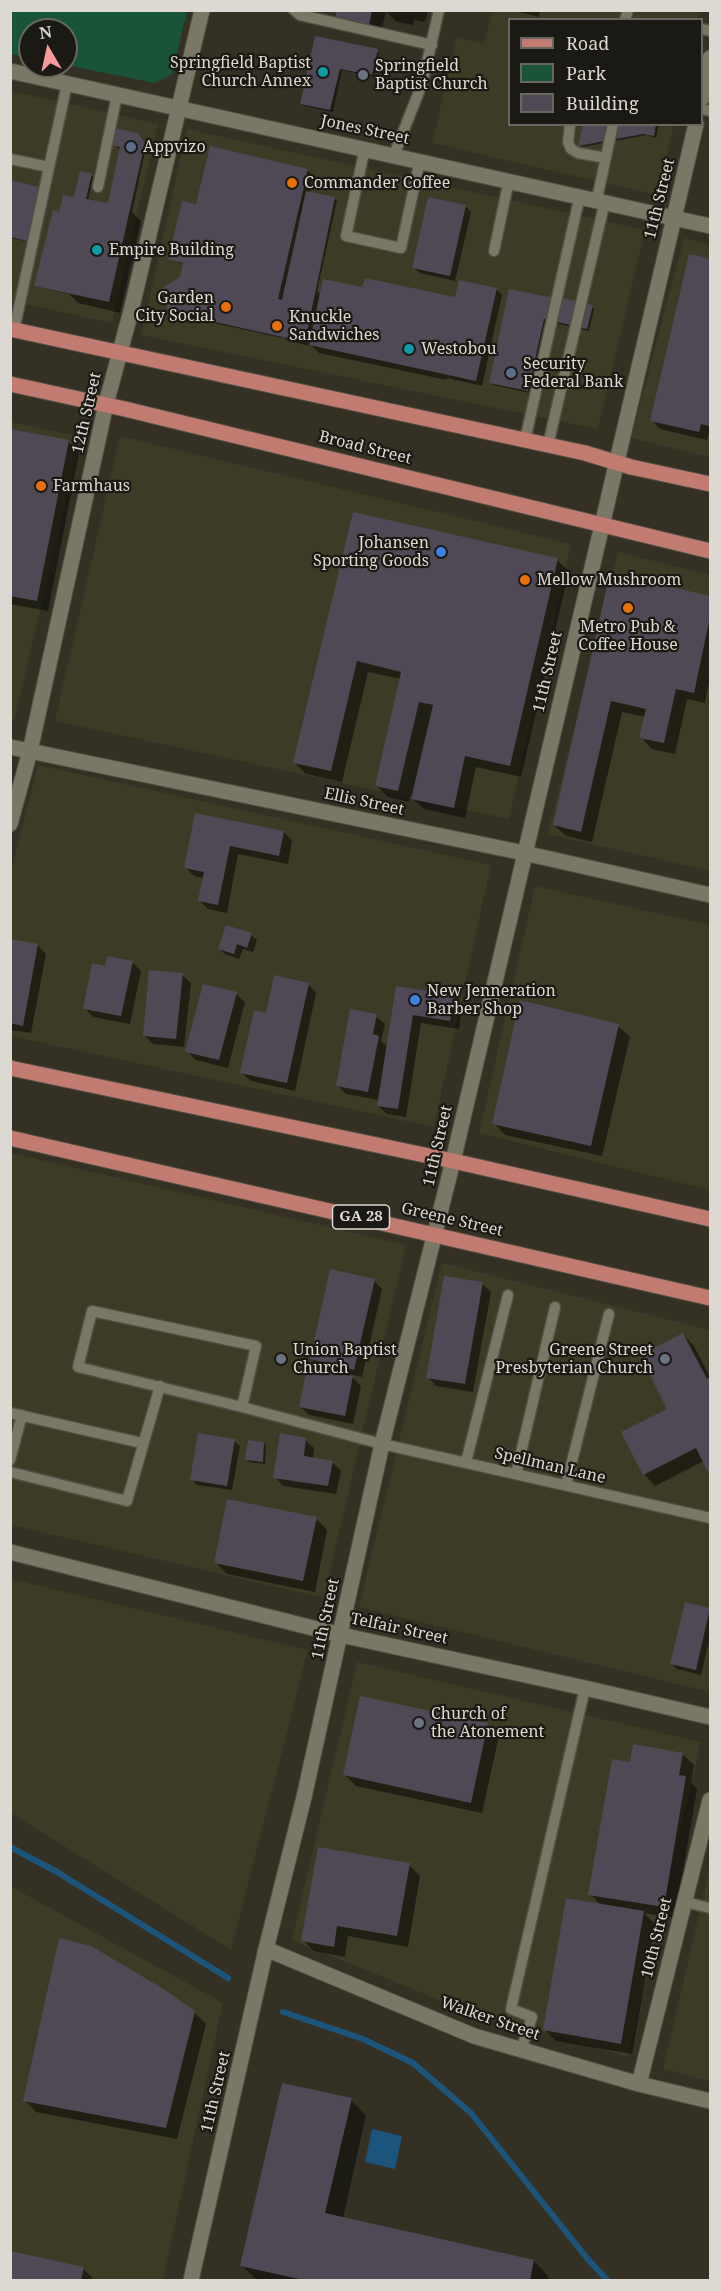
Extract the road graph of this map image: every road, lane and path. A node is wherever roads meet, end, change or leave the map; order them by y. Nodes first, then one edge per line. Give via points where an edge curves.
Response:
1 (202, 10) edge
2 (294, 10) edge
3 (439, 10) edge
4 (432, 45) junction
5 (711, 58) edge
6 (10, 71) edge
7 (67, 84) junction
8 (703, 94) edge
9 (117, 95) junction
10 (180, 109) junction
11 (570, 126) edge
12 (613, 126) edge
13 (696, 126) edge
14 (365, 148) junction
15 (394, 155) junction
16 (606, 158) junction
17 (10, 159) edge
18 (420, 160) junction
19 (49, 167) junction
20 (509, 180) junction
21 (98, 187) dead end
22 (580, 195) junction
23 (601, 200) junction
24 (674, 217) junction
25 (711, 226) edge
26 (494, 251) dead end
27 (12, 329) edge
28 (119, 353) junction
29 (10, 384) edge
30 (106, 405) junction
31 (525, 440) junction
32 (548, 445) junction
33 (616, 462) junction
34 (711, 484) edge
35 (602, 524) junction
36 (711, 551) edge
37 (10, 747) edge
38 (30, 751) junction
39 (10, 824) edge
40 (524, 853) junction
41 (711, 895) edge
42 (10, 1068) edge
43 (10, 1138) edge
44 (453, 1161) junction
45 (711, 1219) edge
46 (435, 1234) junction
47 (508, 1295) dead end
48 (711, 1298) edge
49 (555, 1307) dead end
50 (609, 1314) dead end
51 (160, 1386) junction
52 (242, 1407) junction
53 (10, 1413) edge
54 (22, 1415) junction
55 (142, 1443) junction
56 (382, 1444) junction
57 (10, 1460) edge
58 (466, 1462) junction
59 (10, 1472) edge
60 (516, 1474) junction
61 (566, 1485) junction
62 (711, 1518) edge
63 (10, 1552) edge
64 (341, 1635) junction
65 (585, 1688) junction
66 (711, 1718) edge
67 (711, 1800) edge
68 (685, 1902) junction
69 (711, 1908) edge
70 (266, 1949) junction
71 (521, 2050) junction
72 (639, 2084) junction
73 (711, 2101) edge
74 (191, 2280) edge

1 - 10 street, 12th Street
2 - 4 lane via 300,15
3 - 4 lane
4 - 15 lane via 422,84
5 - 8 street
6 - 7 street, Jones Street
7 - 9 street, Jones Street
7 - 19 lane
9 - 10 street, Jones Street
9 - 21 lane
10 - 14 street, Jones Street
10 - 28 street, 12th Street
11 - 16 lane via 571,149
12 - 16 lane
13 - 24 street, 11th Street
14 - 15 street, Jones Street
14 - 18 lane via 346,236 401,248
15 - 18 street, Jones Street
16 - 23 lane
17 - 19 lane
18 - 20 street, Jones Street
19 - 27 lane
20 - 22 street, Jones Street
20 - 26 lane
22 - 23 street, Jones Street
22 - 31 lane
23 - 24 street, Jones Street
23 - 32 lane
24 - 25 street, Jones Street
24 - 33 street, 11th Street
27 - 28 main road
28 - 30 street, 12th Street
28 - 31 main road
29 - 30 main road, Broad Street
30 - 35 main road, Broad Street
30 - 38 street, 12th Street
31 - 32 main road
32 - 33 main road
33 - 34 main road
33 - 35 street, 11th Street
35 - 36 main road, Broad Street
35 - 40 street, 11th Street
37 - 38 street, Ellis Street
38 - 39 street, 12th Street
38 - 40 street, Ellis Street
40 - 41 street, Ellis Street
40 - 44 street, 11th Street
42 - 44 main road
43 - 46 main road, Greene Street / GA 28
44 - 45 main road
44 - 46 street, 11th Street
46 - 48 main road, Greene Street / GA 28
46 - 56 street, 11th Street
47 - 58 lane
49 - 60 lane
50 - 61 lane
51 - 52 lane, Spellman Lane
51 - 52 lane, Spellman Lane via 78,1367 92,1311 256,1346
51 - 55 lane
52 - 56 lane, Spellman Lane
53 - 54 lane
54 - 55 lane
54 - 57 lane
55 - 59 lane via 127,1501
56 - 58 lane, Spellman Lane
56 - 64 street, 11th Street
58 - 60 lane, Spellman Lane
60 - 61 lane, Spellman Lane
61 - 62 lane, Spellman Lane
63 - 64 street, Telfair Street
64 - 65 street, Telfair Street
64 - 70 street, 11th Street
65 - 66 street, Telfair Street
65 - 71 lane via 511,2009 532,2017
67 - 68 street, 10th Street
68 - 69 lane
68 - 72 street, 10th Street
70 - 71 street, Walker Street via 474,2036
70 - 74 street, 11th Street
71 - 72 street, Walker Street
72 - 73 street, Walker Street

